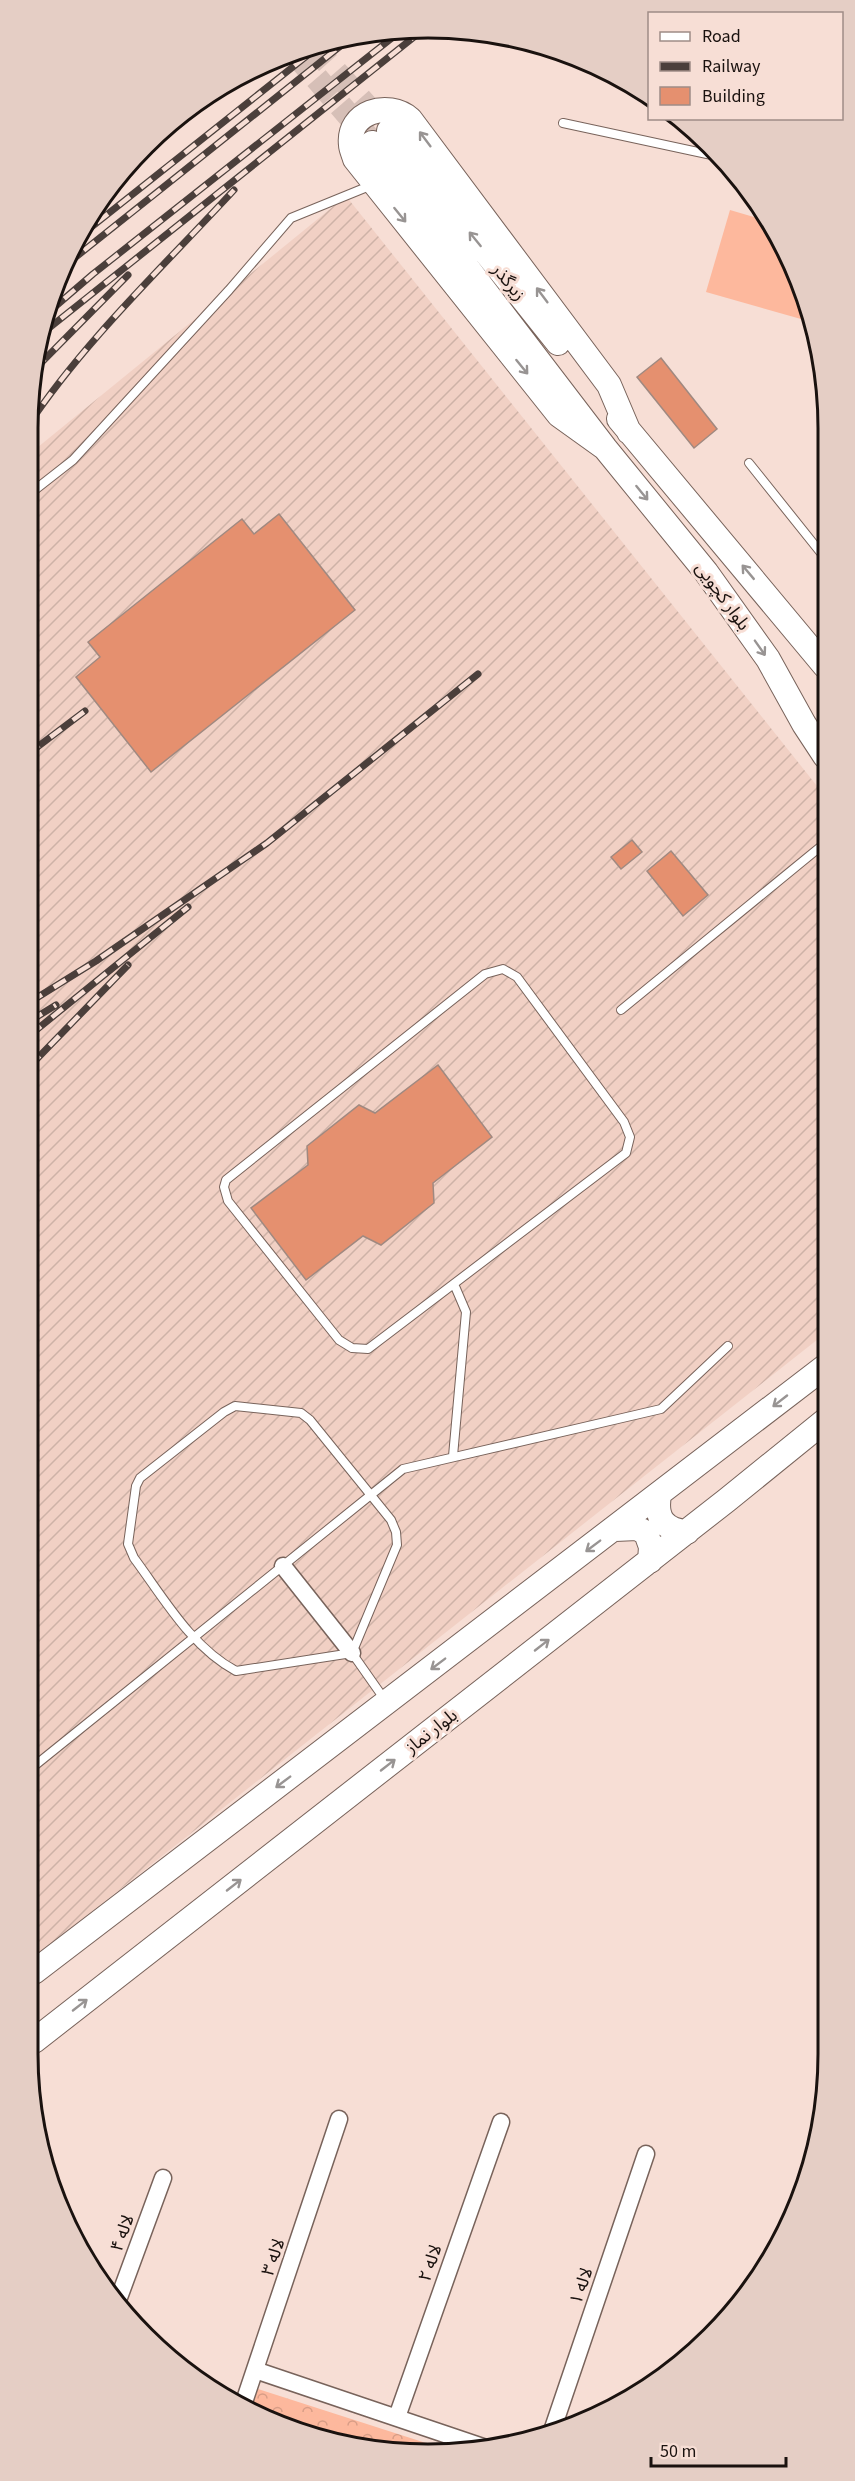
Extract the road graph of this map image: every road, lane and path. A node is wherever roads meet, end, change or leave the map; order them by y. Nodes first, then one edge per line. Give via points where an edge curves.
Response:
1 (563, 123) dead end
2 (704, 153) edge
3 (375, 184) junction
4 (630, 432) junction
5 (605, 448) junction
6 (749, 463) dead end
7 (38, 487) edge
8 (818, 549) edge
9 (818, 658) edge
10 (818, 745) edge
11 (818, 849) edge
12 (621, 1010) dead end
13 (454, 1284) junction
14 (728, 1346) dead end
15 (818, 1371) edge
16 (818, 1426) edge
17 (453, 1456) junction
18 (371, 1494) junction
19 (659, 1495) junction
20 (615, 1529) junction
21 (687, 1532) junction
22 (650, 1561) junction
23 (283, 1566) junction
24 (194, 1638) junction
25 (352, 1653) junction
26 (387, 1702) junction
27 (38, 1763) edge
28 (38, 1969) edge
29 (38, 2038) edge
30 (339, 2119) dead end
31 (501, 2122) dead end
32 (646, 2154) dead end
33 (163, 2178) dead end
34 (120, 2294) edge
35 (255, 2370) junction
36 (245, 2398) edge
37 (397, 2417) junction
38 (555, 2422) edge
39 (467, 2441) edge

1 - 2 lane
4 -> 3 main road via 609,385 410,119 390,108 377,109 363,117 350,144 355,159
3 -> 5 main road via 559,415
3 - 7 lane via 291,218 73,460
4 -> 5 main road, زیرگذر via 380,137
9 -> 4 main road, بلوار کچویی
5 -> 10 main road, بلوار کچویی via 706,572 768,659
6 - 8 lane
11 - 12 lane
13 - 13 lane via 626,1153 630,1137 624,1122 517,977 503,969 485,974 225,1180 228,1201 339,1340 352,1348 368,1349
13 - 17 lane via 466,1312
14 - 17 lane via 661,1409
15 -> 19 main road
16 - 21 main road, بلوار نماز
17 - 18 lane via 403,1469
18 - 23 lane
18 - 24 lane via 301,1413 235,1406 140,1478 128,1544 134,1558
18 - 25 lane via 391,1520 397,1545
19 - 20 main road
19 - 21 main road via 657,1509 662,1522 673,1530
20 - 22 main road via 637,1528 646,1533
20 -> 26 main road
21 - 22 main road, بلوار نماز
29 -> 22 main road, بلوار نماز
23 - 24 lane
23 - 25 street
24 - 25 lane via 219,1662 236,1671
24 - 27 lane
25 - 26 lane
26 -> 28 main road
30 - 35 street, لاله ۳
31 - 37 street, لاله ۲
32 - 38 street, لاله ۱
33 - 34 street, لاله ۴
35 - 36 street, لاله ۳
35 - 37 street
37 - 39 street

